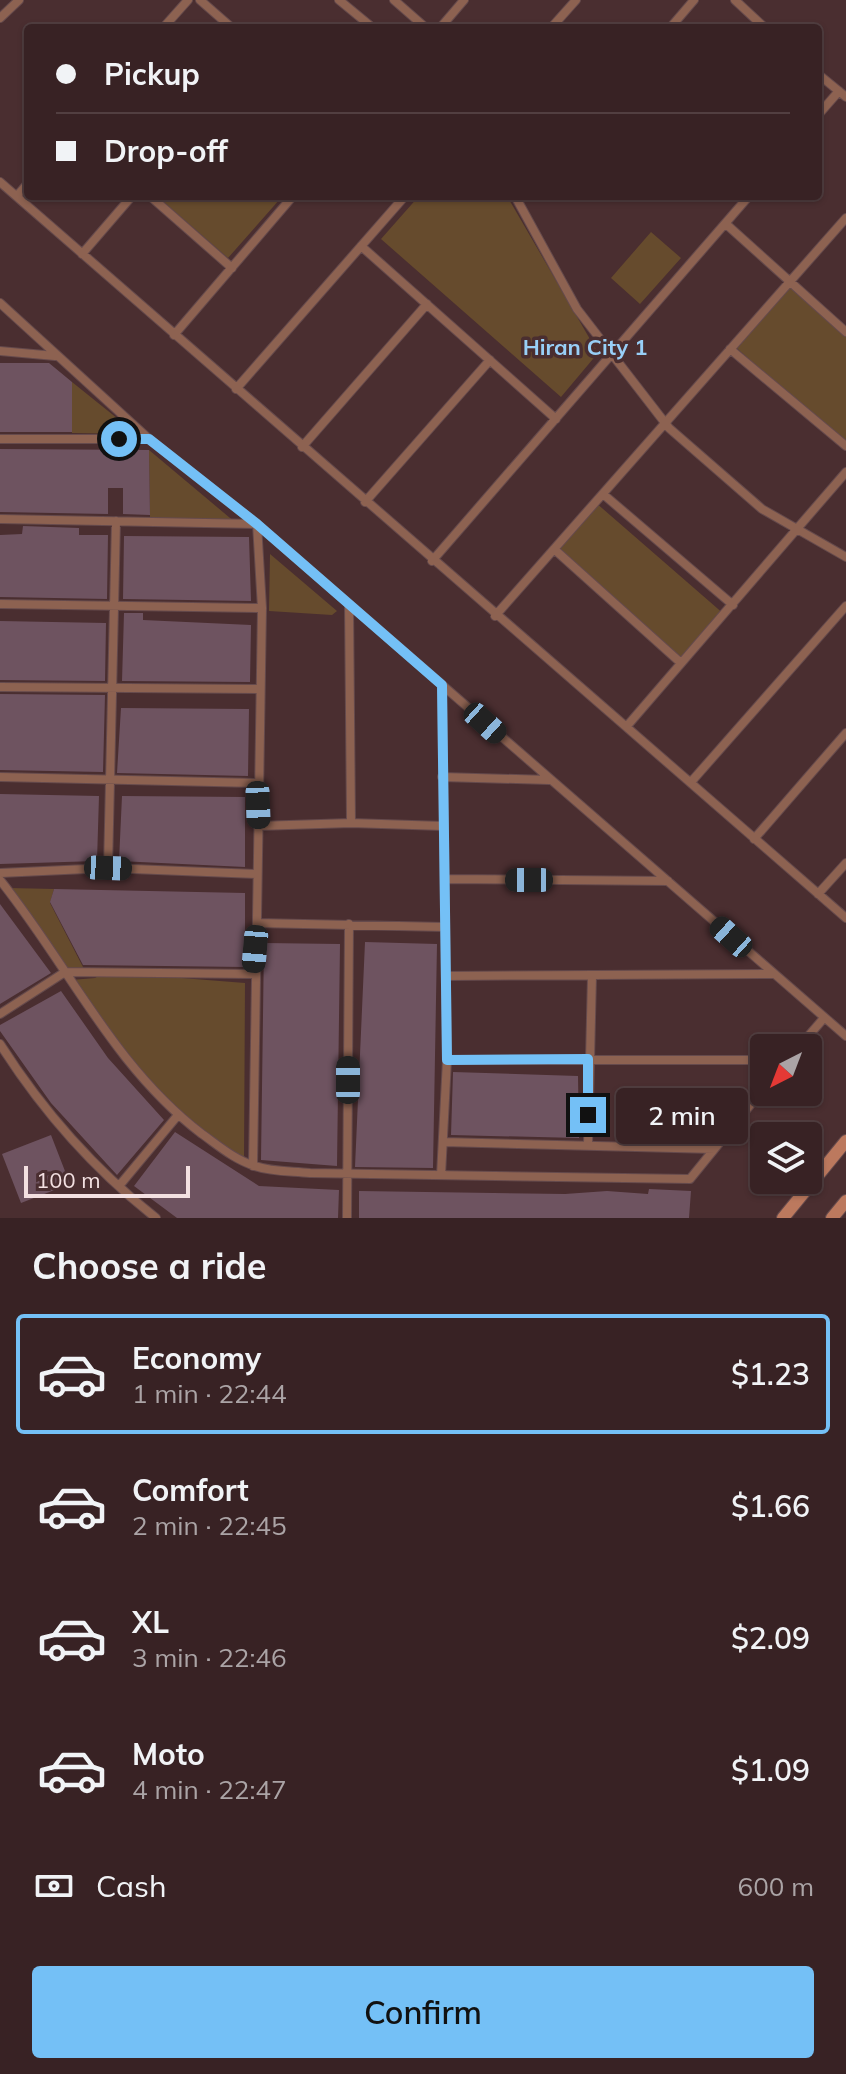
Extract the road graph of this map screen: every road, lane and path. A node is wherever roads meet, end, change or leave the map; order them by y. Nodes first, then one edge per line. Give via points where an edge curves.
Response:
1 (19, 0) edge
2 (188, 0) edge
3 (200, 0) edge
4 (339, 0) edge
5 (394, 0) edge
6 (464, 0) edge
7 (576, 0) edge
8 (694, 0) edge
9 (735, 0) edge
10 (0, 18) edge
11 (167, 24) edge
12 (227, 24) edge
13 (368, 24) edge
14 (421, 24) edge
15 (443, 24) edge
16 (555, 24) edge
17 (673, 24) edge
18 (761, 24) edge
19 (822, 77) edge
20 (842, 94) edge
21 (822, 112) edge
22 (0, 182) edge
23 (24, 188) edge
24 (17, 196) junction
25 (129, 200) edge
26 (155, 200) edge
27 (290, 200) edge
28 (401, 200) edge
29 (517, 200) edge
30 (743, 200) edge
31 (846, 218) edge
32 (726, 224) junction
33 (361, 246) junction
34 (82, 254) junction
35 (232, 268) junction
36 (791, 281) junction
37 (0, 303) edge
38 (427, 304) junction
39 (846, 332) edge
40 (174, 335) junction
41 (730, 349) junction
42 (0, 351) edge
43 (56, 356) junction
44 (611, 356) junction
45 (490, 360) junction
46 (236, 389) junction
47 (556, 419) junction
48 (666, 423) junction
49 (0, 439) edge
50 (149, 439) junction
51 (846, 446) edge
52 (302, 447) junction
53 (846, 472) edge
54 (603, 494) junction
55 (365, 502) junction
56 (0, 519) edge
57 (116, 521) junction
58 (257, 524) junction
59 (796, 529) junction
60 (554, 549) junction
61 (846, 557) edge
62 (432, 561) junction
63 (0, 604) edge
64 (349, 604) junction
65 (114, 605) junction
66 (733, 605) junction
67 (846, 606) edge
68 (262, 608) junction
69 (495, 616) junction
70 (681, 663) junction
71 (442, 685) junction
72 (0, 687) edge
73 (112, 687) junction
74 (258, 689) junction
75 (627, 726) junction
76 (846, 733) edge
77 (0, 777) edge
78 (442, 777) junction
79 (112, 778) junction
80 (549, 780) junction
81 (691, 782) junction
82 (257, 783) junction
83 (351, 823) junction
84 (258, 826) junction
85 (443, 826) junction
86 (754, 839) junction
87 (846, 863) edge
88 (108, 868) junction
89 (0, 873) edge
90 (257, 874) junction
91 (445, 879) junction
92 (0, 880) edge
93 (669, 881) junction
94 (818, 894) junction
95 (846, 918) edge
96 (257, 923) junction
97 (349, 924) junction
98 (445, 927) junction
99 (65, 972) junction
100 (253, 974) junction
101 (773, 974) junction
102 (446, 976) junction
103 (592, 976) junction
104 (0, 1014) edge
105 (824, 1018) junction
106 (810, 1034) edge
107 (846, 1036) edge
108 (0, 1044) edge
109 (588, 1059) junction
110 (447, 1060) junction
111 (750, 1060) edge
112 (750, 1105) edge
113 (178, 1115) junction
114 (846, 1141) edge
115 (444, 1142) junction
116 (588, 1144) junction
117 (714, 1149) junction
118 (253, 1166) junction
119 (348, 1173) junction
120 (441, 1175) junction
121 (119, 1186) junction
122 (846, 1201) edge
123 (156, 1218) edge
124 (347, 1218) edge
125 (783, 1218) edge
126 (832, 1218) edge

1 - 10 street
2 - 11 street
3 - 12 street
4 - 13 street
5 - 14 street
6 - 15 street
7 - 16 street
8 - 17 street
9 - 18 street
19 - 20 street
20 - 21 street
22 - 24 street
23 - 24 street
24 - 34 street
25 - 34 street
26 - 35 street
27 - 35 street
28 - 33 street
29 - 44 street via 577,309
30 - 32 street
31 - 36 street
32 - 36 street
32 - 44 street
33 - 38 street
33 - 46 street
34 - 40 street
35 - 40 street
36 - 39 street
36 - 41 street
37 - 43 street
38 - 45 street
38 - 52 street
40 - 46 street
41 - 48 street
41 - 51 street
42 - 43 street
43 - 50 street
44 - 47 street
44 - 48 street
45 - 47 street
45 - 55 street
46 - 52 street
47 - 62 street
48 - 54 street
48 - 59 street via 736,488
49 - 50 street
50 - 58 street
52 - 55 street
53 - 59 street
54 - 60 street
54 - 66 street
55 - 62 street
56 - 57 street
57 - 58 street
57 - 65 street
58 - 64 street
58 - 68 street
59 - 61 street
59 - 66 street
60 - 69 street
60 - 70 street
62 - 69 street
63 - 65 street
64 - 71 street
64 - 83 street
65 - 68 street
65 - 73 street
66 - 70 street
67 - 81 street
68 - 74 street
69 - 75 street
70 - 75 street
71 - 78 street
71 - 80 street
72 - 73 street
73 - 74 street
73 - 79 street
74 - 82 street
75 - 81 street
76 - 86 street
77 - 79 street
78 - 80 street
78 - 85 street
79 - 82 street
79 - 88 street
80 - 93 street
81 - 86 street
82 - 84 street
83 - 84 street
83 - 85 street
84 - 90 street
85 - 91 street
86 - 94 street
87 - 94 street
88 - 89 street
88 - 90 street
90 - 96 street
91 - 93 street
91 - 98 street
92 - 99 street
93 - 101 street
94 - 95 street
96 - 97 street
96 - 100 street
97 - 98 street
97 - 119 street
98 - 102 street
99 - 100 street
99 - 104 street
99 - 113 street via 119,1053
100 - 118 street
101 - 103 street
101 - 105 street
102 - 103 street
102 - 110 street
103 - 109 street
105 - 106 street
105 - 107 street
108 - 121 street via 49,1112
109 - 110 street
109 - 111 street
109 - 116 street
110 - 115 street
112 - 117 street
113 - 118 street
113 - 121 street
114 - 125 main road
115 - 116 street
115 - 120 street
116 - 117 street
117 - 120 street via 690,1179
118 - 119 street
119 - 120 street
119 - 124 street
121 - 123 street
122 - 126 main road

